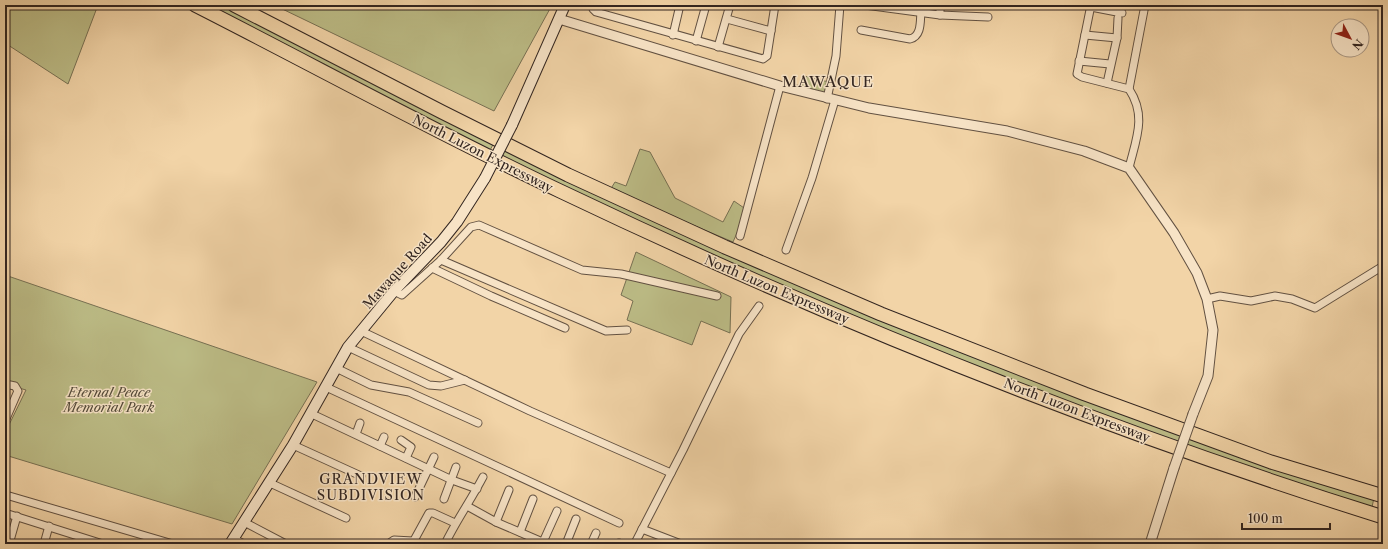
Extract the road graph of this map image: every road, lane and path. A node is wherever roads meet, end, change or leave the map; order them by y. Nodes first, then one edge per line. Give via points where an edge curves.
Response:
1 (195, 5) edge
2 (234, 5) edge
3 (565, 5) edge
4 (592, 5) edge
5 (680, 5) edge
6 (706, 5) edge
7 (730, 5) edge
8 (775, 5) edge
9 (840, 5) edge
10 (864, 5) edge
11 (940, 5) edge
12 (1145, 5) edge
13 (1091, 6) edge
14 (921, 11) junction
15 (940, 15) junction
16 (988, 17) dead end
17 (559, 19) junction
18 (727, 19) junction
19 (861, 30) dead end
20 (771, 31) junction
21 (673, 34) junction
22 (1085, 35) junction
23 (1117, 38) junction
24 (696, 41) junction
25 (718, 47) junction
26 (1079, 61) junction
27 (1110, 64) junction
28 (1107, 83) junction
29 (780, 86) junction
30 (1129, 88) junction
31 (831, 99) junction
32 (1128, 168) junction
33 (740, 236) dead end
34 (786, 250) dead end
35 (441, 260) junction
36 (1383, 266) edge
37 (432, 268) junction
38 (394, 291) junction
39 (716, 296) dead end
40 (1207, 299) junction
41 (758, 306) dead end
42 (565, 328) dead end
43 (627, 330) dead end
44 (361, 331) junction
45 (348, 347) junction
46 (336, 368) junction
47 (465, 380) junction
48 (5, 384) edge
49 (326, 386) junction
50 (7, 413) edge
51 (312, 414) junction
52 (5, 421) edge
53 (360, 423) dead end
54 (478, 423) dead end
55 (356, 434) junction
56 (384, 437) dead end
57 (401, 440) dead end
58 (293, 446) junction
59 (380, 446) junction
60 (434, 457) dead end
61 (406, 458) junction
62 (456, 467) dead end
63 (428, 468) junction
64 (671, 473) junction
65 (361, 476) dead end
66 (483, 477) dead end
67 (452, 480) junction
68 (270, 483) junction
69 (477, 489) junction
70 (509, 490) dead end
71 (6, 495) dead end
72 (1380, 495) edge
73 (415, 497) dead end
74 (444, 499) dead end
75 (533, 499) dead end
76 (467, 506) junction
77 (557, 511) dead end
78 (5, 513) edge
79 (17, 516) junction
80 (1383, 517) edge
81 (346, 518) dead end
82 (576, 519) dead end
83 (244, 522) junction
84 (496, 522) junction
85 (455, 523) junction
86 (619, 523) dead end
87 (49, 526) junction
88 (642, 529) junction
89 (520, 532) junction
90 (596, 533) dead end
91 (80, 541) edge
92 (232, 541) edge
93 (413, 543) edge
94 (545, 543) edge
95 (635, 543) edge
96 (9, 544) edge
97 (44, 544) edge
98 (103, 544) edge
99 (173, 544) edge
100 (244, 544) edge
101 (286, 544) edge
102 (388, 544) edge
103 (445, 544) edge
104 (566, 544) edge
105 (590, 544) edge
106 (681, 544) edge
107 (1150, 544) edge

1 - 80 highway, North Luzon Expressway via 434,129 717,264 1079,413 1267,480
2 - 72 highway, North Luzon Expressway via 568,175 725,247 874,311 1085,394 1271,462
3 - 17 main road, Mawaque Road
4 - 21 street via 596,12
5 - 21 street
6 - 24 street
7 - 18 street
8 - 20 street
9 - 31 street
10 - 14 street
11 - 15 street
12 - 30 street
13 - 22 street
13 - 23 street via 1120,15
14 - 15 street
14 - 19 street via 920,27 915,38
15 - 16 street
17 - 29 street
17 - 38 main road, Mawaque Road, bridge via 512,125 485,178 441,242
18 - 20 street
18 - 25 street
20 - 25 street via 767,56 763,59
21 - 24 street
22 - 23 street
22 - 26 street
23 - 27 street
24 - 25 street
26 - 27 street
26 - 28 street via 1079,76
27 - 28 street
28 - 30 street
29 - 31 street
29 - 33 street
30 - 32 street via 1140,113 1137,138
31 - 32 street via 869,108 1007,131 1084,151
31 - 34 street via 812,178
32 - 40 street via 1174,233 1197,272
35 - 37 street
35 - 39 street via 471,227 478,225 582,270 621,274
35 - 43 street via 606,331
36 - 40 street via 1315,308 1292,299 1275,296 1251,300 1220,296
37 - 38 street via 402,294
37 - 42 street
38 - 44 main road, Mawaque Road
40 - 107 street, bridge via 1213,330 1208,376 1174,468
41 - 64 street via 739,334
44 - 45 main road, Mawaque Road
44 - 47 street
45 - 46 main road, Mawaque Road
45 - 47 street via 429,385 441,386
46 - 49 main road, Mawaque Road
46 - 54 street via 371,385 409,392
47 - 64 street
48 - 50 street via 18,388
49 - 51 main road, Mawaque Road
49 - 86 street
50 - 52 street
51 - 55 street
51 - 58 main road, Mawaque Road
53 - 55 street
55 - 59 street
56 - 59 street
57 - 61 street via 410,447
58 - 65 street
58 - 68 main road, Mawaque Road
59 - 61 street
60 - 63 street
61 - 63 street
62 - 67 street
63 - 67 street
63 - 73 street
64 - 88 street
66 - 69 street
67 - 69 street
67 - 74 street
68 - 81 street
68 - 83 main road, Mawaque Road
69 - 76 street
70 - 84 street
71 - 99 street
75 - 89 street
76 - 84 street
76 - 85 street
77 - 94 street
78 - 79 street
79 - 87 street
79 - 96 street
82 - 104 street
83 - 92 main road, Mawaque Road
83 - 101 street
84 - 89 street
85 - 93 street via 429,513
85 - 103 street
87 - 91 street
87 - 97 street
88 - 95 street
88 - 106 street
89 - 94 street
90 - 105 street
91 - 98 street
92 - 100 street
93 - 102 street via 394,540

